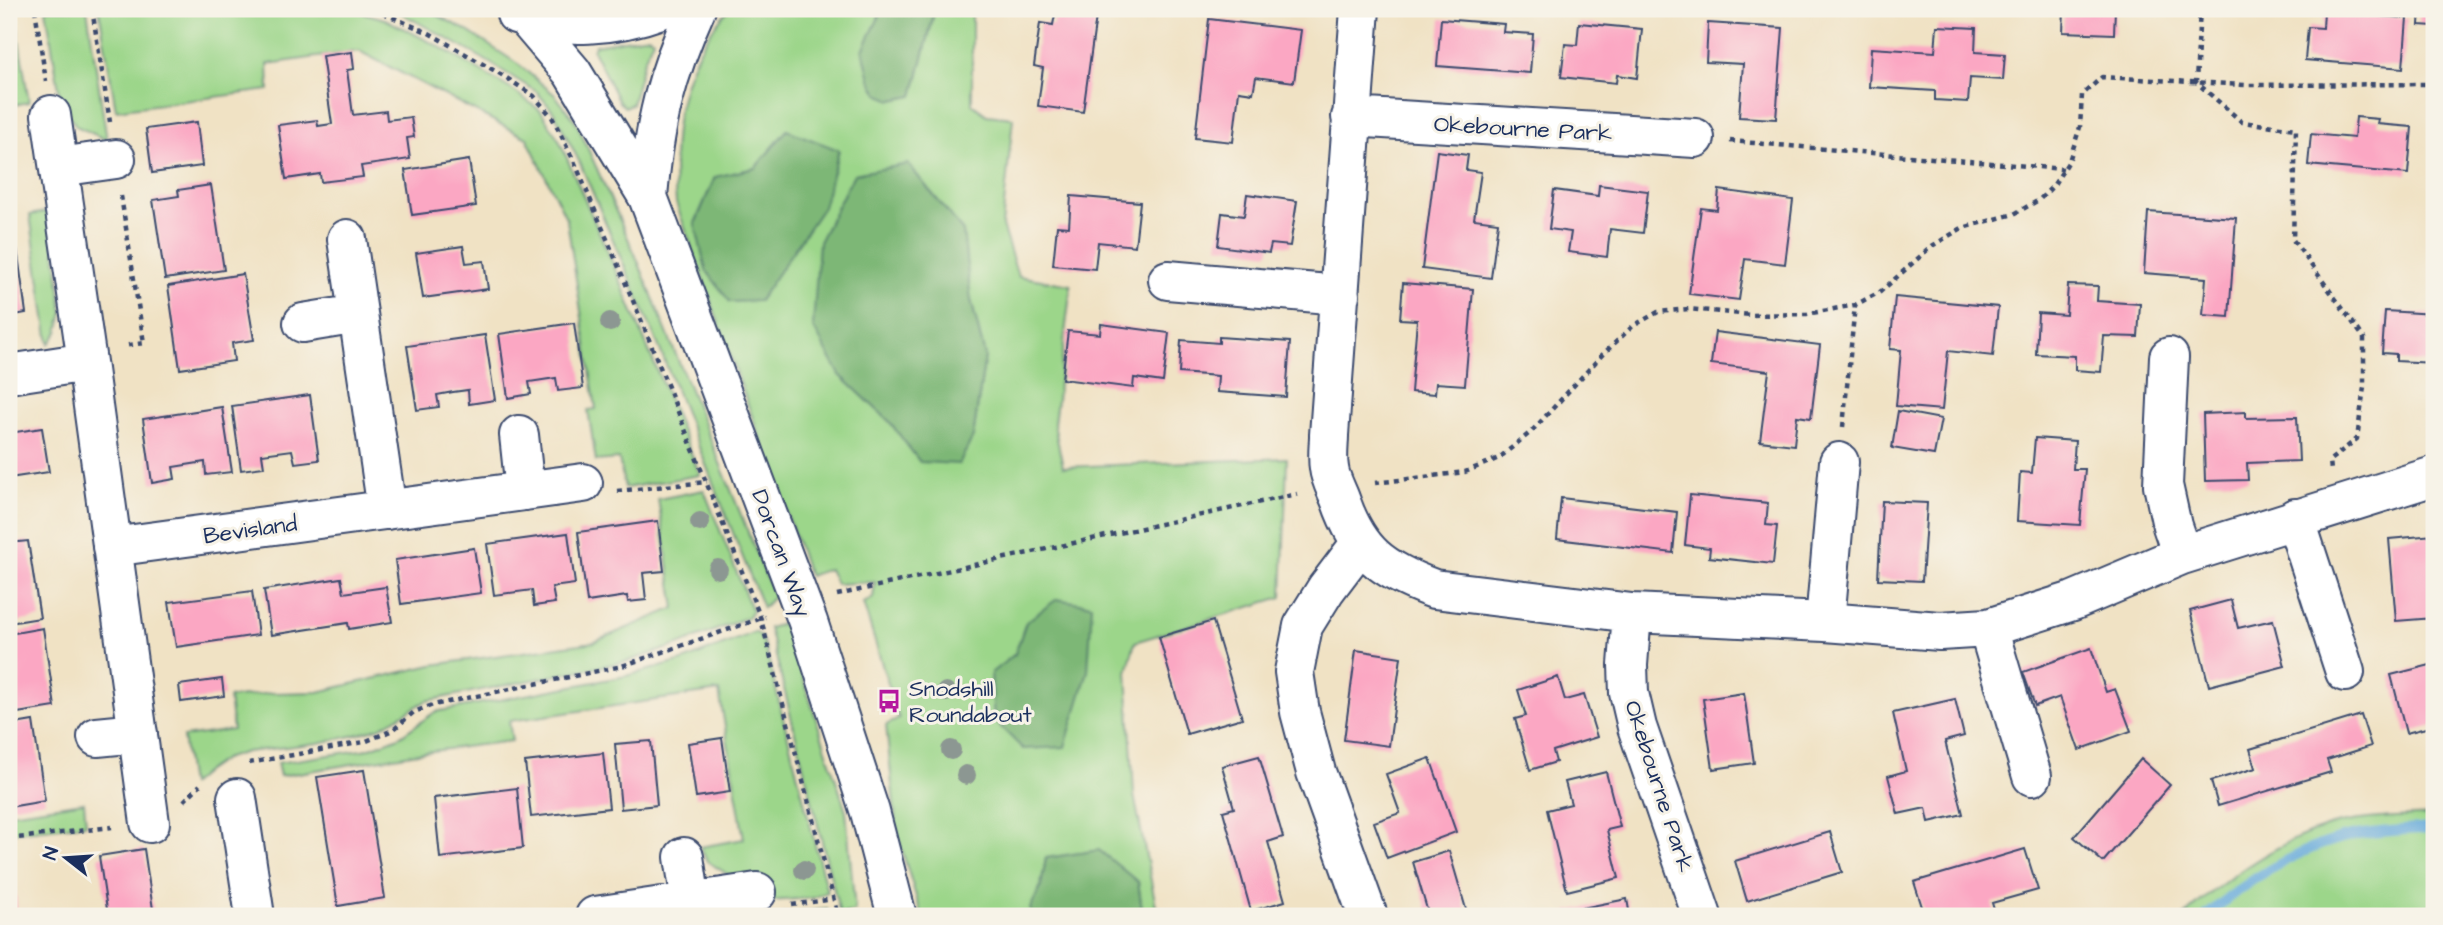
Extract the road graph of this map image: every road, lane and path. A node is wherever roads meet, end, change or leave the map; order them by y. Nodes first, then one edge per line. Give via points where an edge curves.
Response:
1 (35, 9) edge
2 (92, 9) edge
3 (374, 9) edge
4 (661, 9) edge
5 (696, 9) edge
6 (1360, 9) edge
7 (2200, 9) edge
8 (513, 13) edge
9 (2196, 82) junction
10 (2434, 84) edge
11 (51, 115) joint
12 (1351, 117) junction
13 (1695, 138) joint
14 (116, 159) junction
15 (59, 167) junction
16 (2064, 169) junction
17 (648, 197) junction
18 (346, 239) dead end
19 (1168, 280) dead end
20 (1340, 295) junction
21 (1855, 305) junction
22 (358, 314) junction
23 (303, 323) dead end
24 (2169, 357) dead end
25 (86, 358) junction
26 (9, 374) edge
27 (519, 435) dead end
28 (1839, 462) joint
29 (2434, 476) edge
30 (707, 482) junction
31 (583, 483) joint
32 (1336, 487) junction
33 (525, 491) junction
34 (2338, 506) junction
35 (387, 510) junction
36 (2295, 518) junction
37 (1360, 544) junction
38 (112, 547) junction
39 (2182, 555) junction
40 (801, 603) junction
41 (1632, 613) junction
42 (761, 619) junction
43 (1825, 622) junction
44 (1988, 628) junction
45 (2345, 672) dead end
46 (138, 733) junction
47 (97, 737) dead end
48 (2032, 776) dead end
49 (229, 781) junction
50 (150, 823) junction
51 (9, 839) edge
52 (684, 857) dead end
53 (757, 892) dead end
54 (691, 902) junction
55 (255, 916) edge
56 (596, 916) edge
57 (838, 916) edge
58 (897, 916) edge
59 (1368, 916) edge
60 (1702, 916) edge

1 - 11 path
2 - 14 path
3 - 30 path via 429,33 502,75 534,96 552,117
4 - 8 street via 639,17 573,25
5 - 17 street, Dorcan Way via 663,96 652,146
6 - 12 street
7 - 9 path
8 - 17 street, Dorcan Way via 572,72
9 - 10 path
9 - 16 path via 2102,77 2082,95 2080,127
9 - 34 path via 2242,122 2296,129 2293,240 2364,338 2357,439 2330,460
11 - 15 street
12 - 13 street, Okebourne Park
12 - 20 street
13 - 16 path
14 - 15 street
14 - 25 path via 144,342
15 - 25 street
16 - 21 path via 2039,200 2014,214 1962,228 1932,246 1880,292
17 - 40 street, Dorcan Way
18 - 22 street
19 - 20 street
20 - 32 street via 1329,435 1329,469
21 - 28 path
21 - 32 path via 1807,314 1658,312 1633,326 1531,432 1499,458 1465,472
22 - 23 street
22 - 35 street
24 - 39 street via 2163,485
25 - 26 street
25 - 38 street
27 - 33 street
28 - 43 street
29 - 34 street
30 - 31 path via 621,492
30 - 42 path
31 - 33 street, Bevisland
32 - 37 street
32 - 40 path
33 - 35 street, Bevisland
34 - 36 street
35 - 38 street, Bevisland
36 - 39 street
36 - 45 street
37 - 41 street via 1408,580 1434,589
37 - 59 street via 1303,626 1294,672 1316,772
38 - 46 street
39 - 44 street via 2073,601
40 - 42 path
40 - 58 street, Dorcan Way via 870,811
41 - 43 street
41 - 60 street, Okebourne Park via 1629,693
42 - 49 path via 622,666 433,705 414,712 393,730 364,741 318,748
42 - 57 path
43 - 44 street via 1940,631
44 - 48 street
46 - 47 street
46 - 50 street
49 - 50 path
49 - 55 street
50 - 51 path
52 - 54 street
53 - 54 street
54 - 56 street

